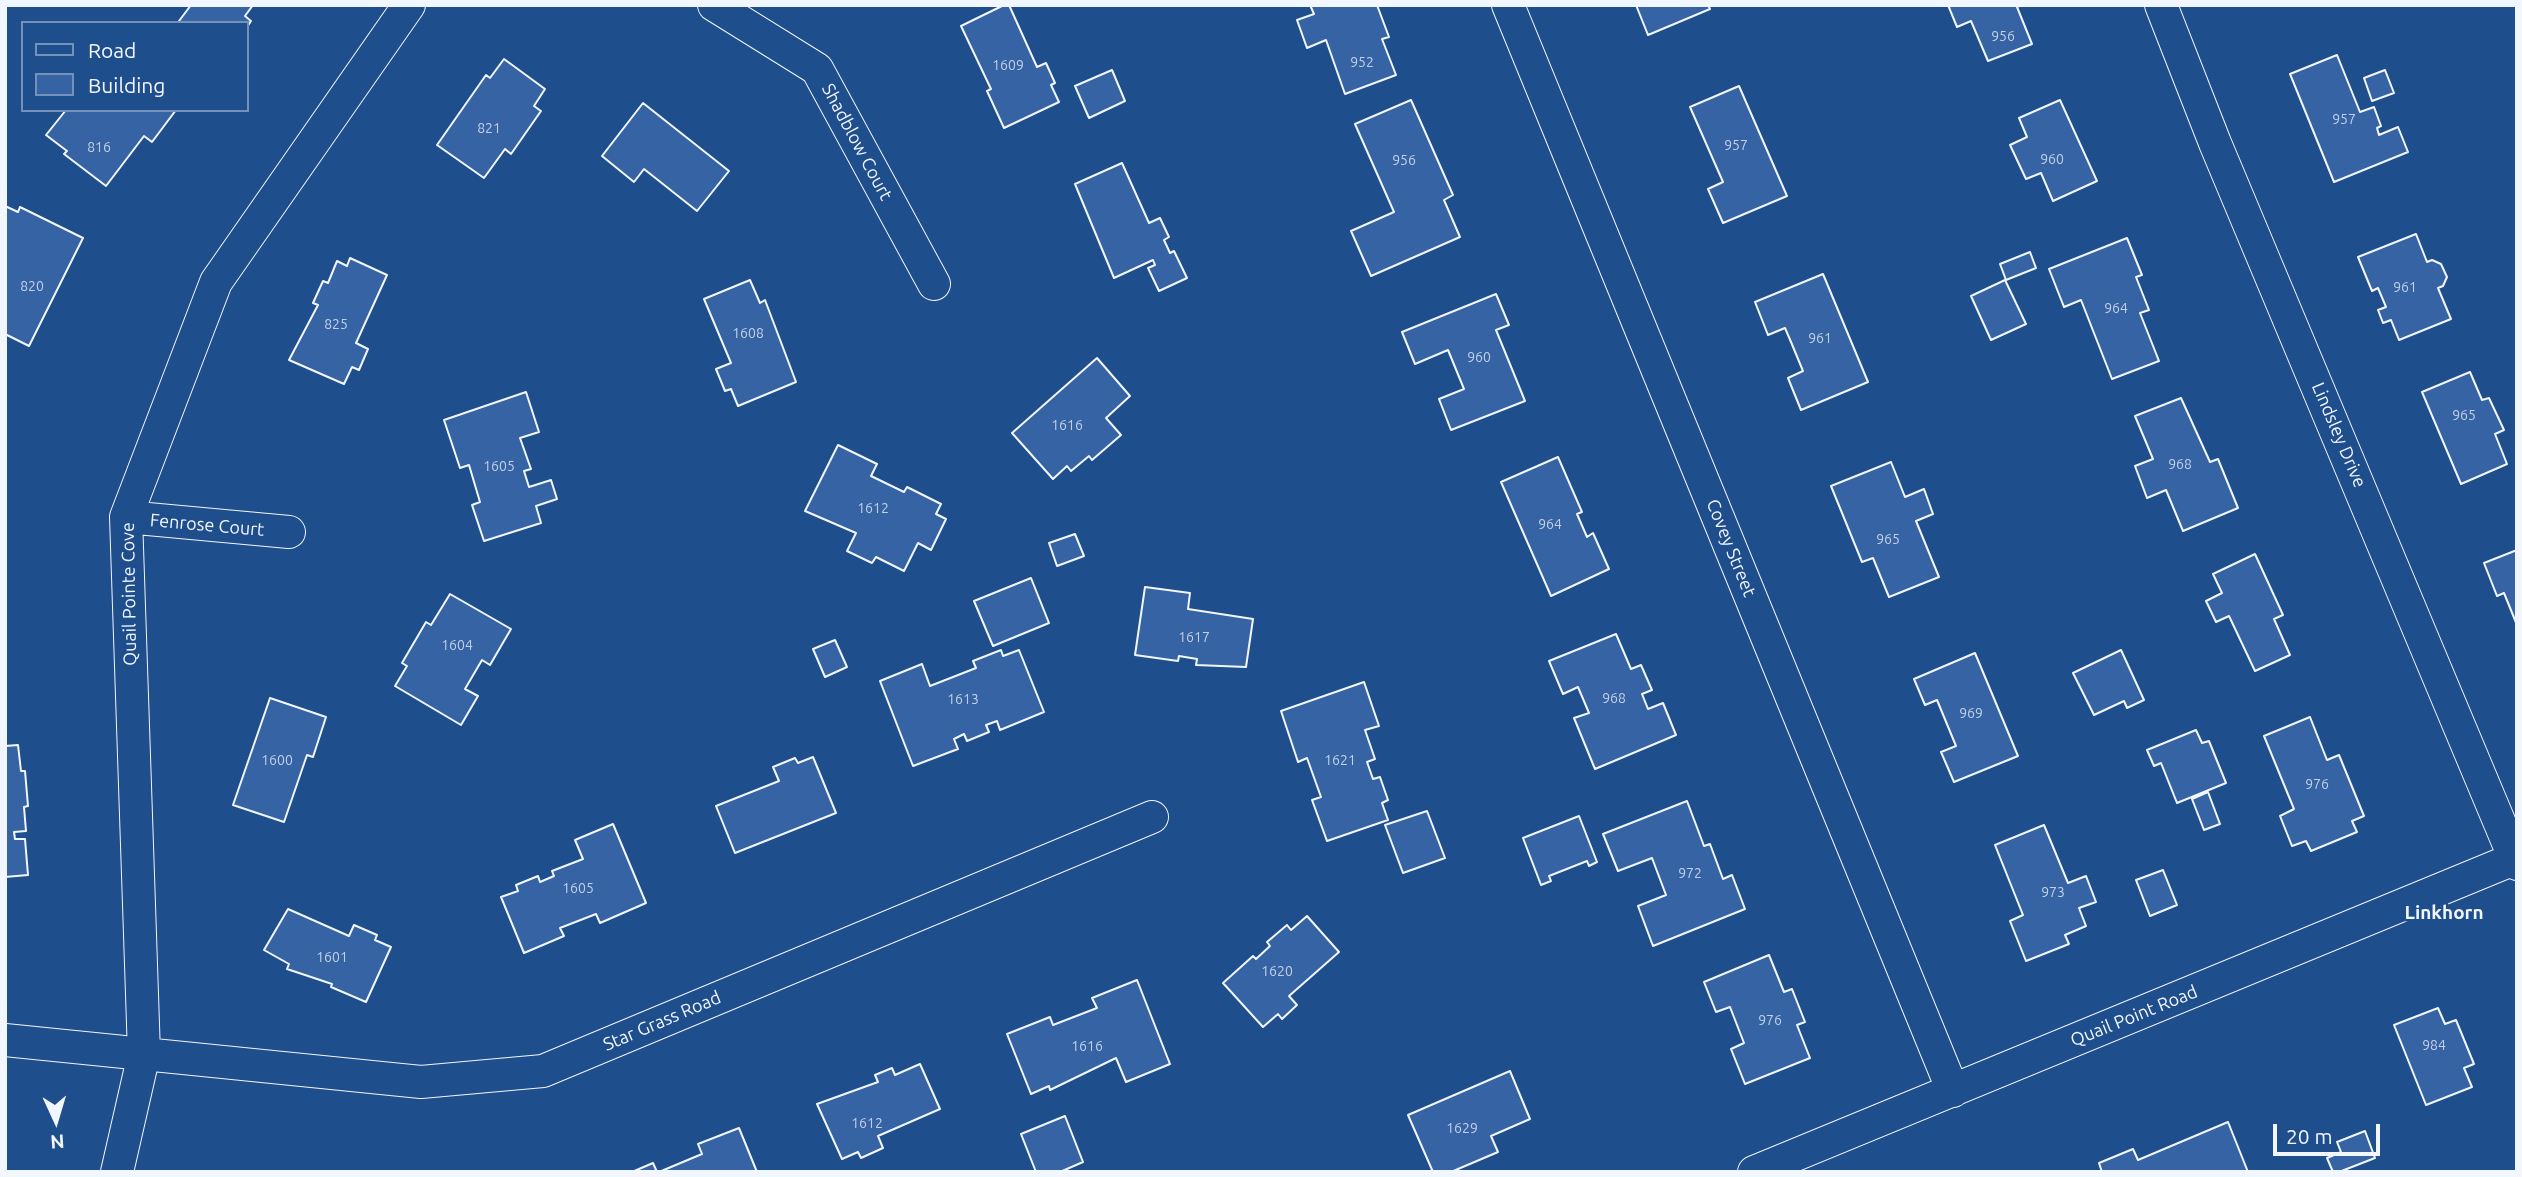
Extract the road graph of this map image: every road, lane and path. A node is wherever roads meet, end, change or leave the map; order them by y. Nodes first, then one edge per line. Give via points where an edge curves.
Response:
1 (409, 5) edge
2 (714, 5) edge
3 (1508, 5) edge
4 (2161, 5) edge
5 (934, 284) dead end
6 (126, 517) junction
7 (289, 533) dead end
8 (1152, 817) dead end
9 (2516, 861) edge
10 (5, 1041) edge
11 (144, 1054) junction
12 (1953, 1091) junction
13 (117, 1172) edge
14 (1754, 1172) edge

1 - 6 street, Quail Pointe Cove via 216,282
2 - 5 street, Shadblow Court via 817,69
3 - 12 street, Covey Street
4 - 9 street, Lindsley Drive
6 - 7 street, Fenrose Court
6 - 11 street, Quail Pointe Cove
8 - 11 street, Star Grass Road via 543,1071 421,1082
9 - 12 street, Quail Point Road
10 - 11 street, Star Grass Road
11 - 13 street, Quail Pointe Cove
12 - 14 street, Quail Point Road

